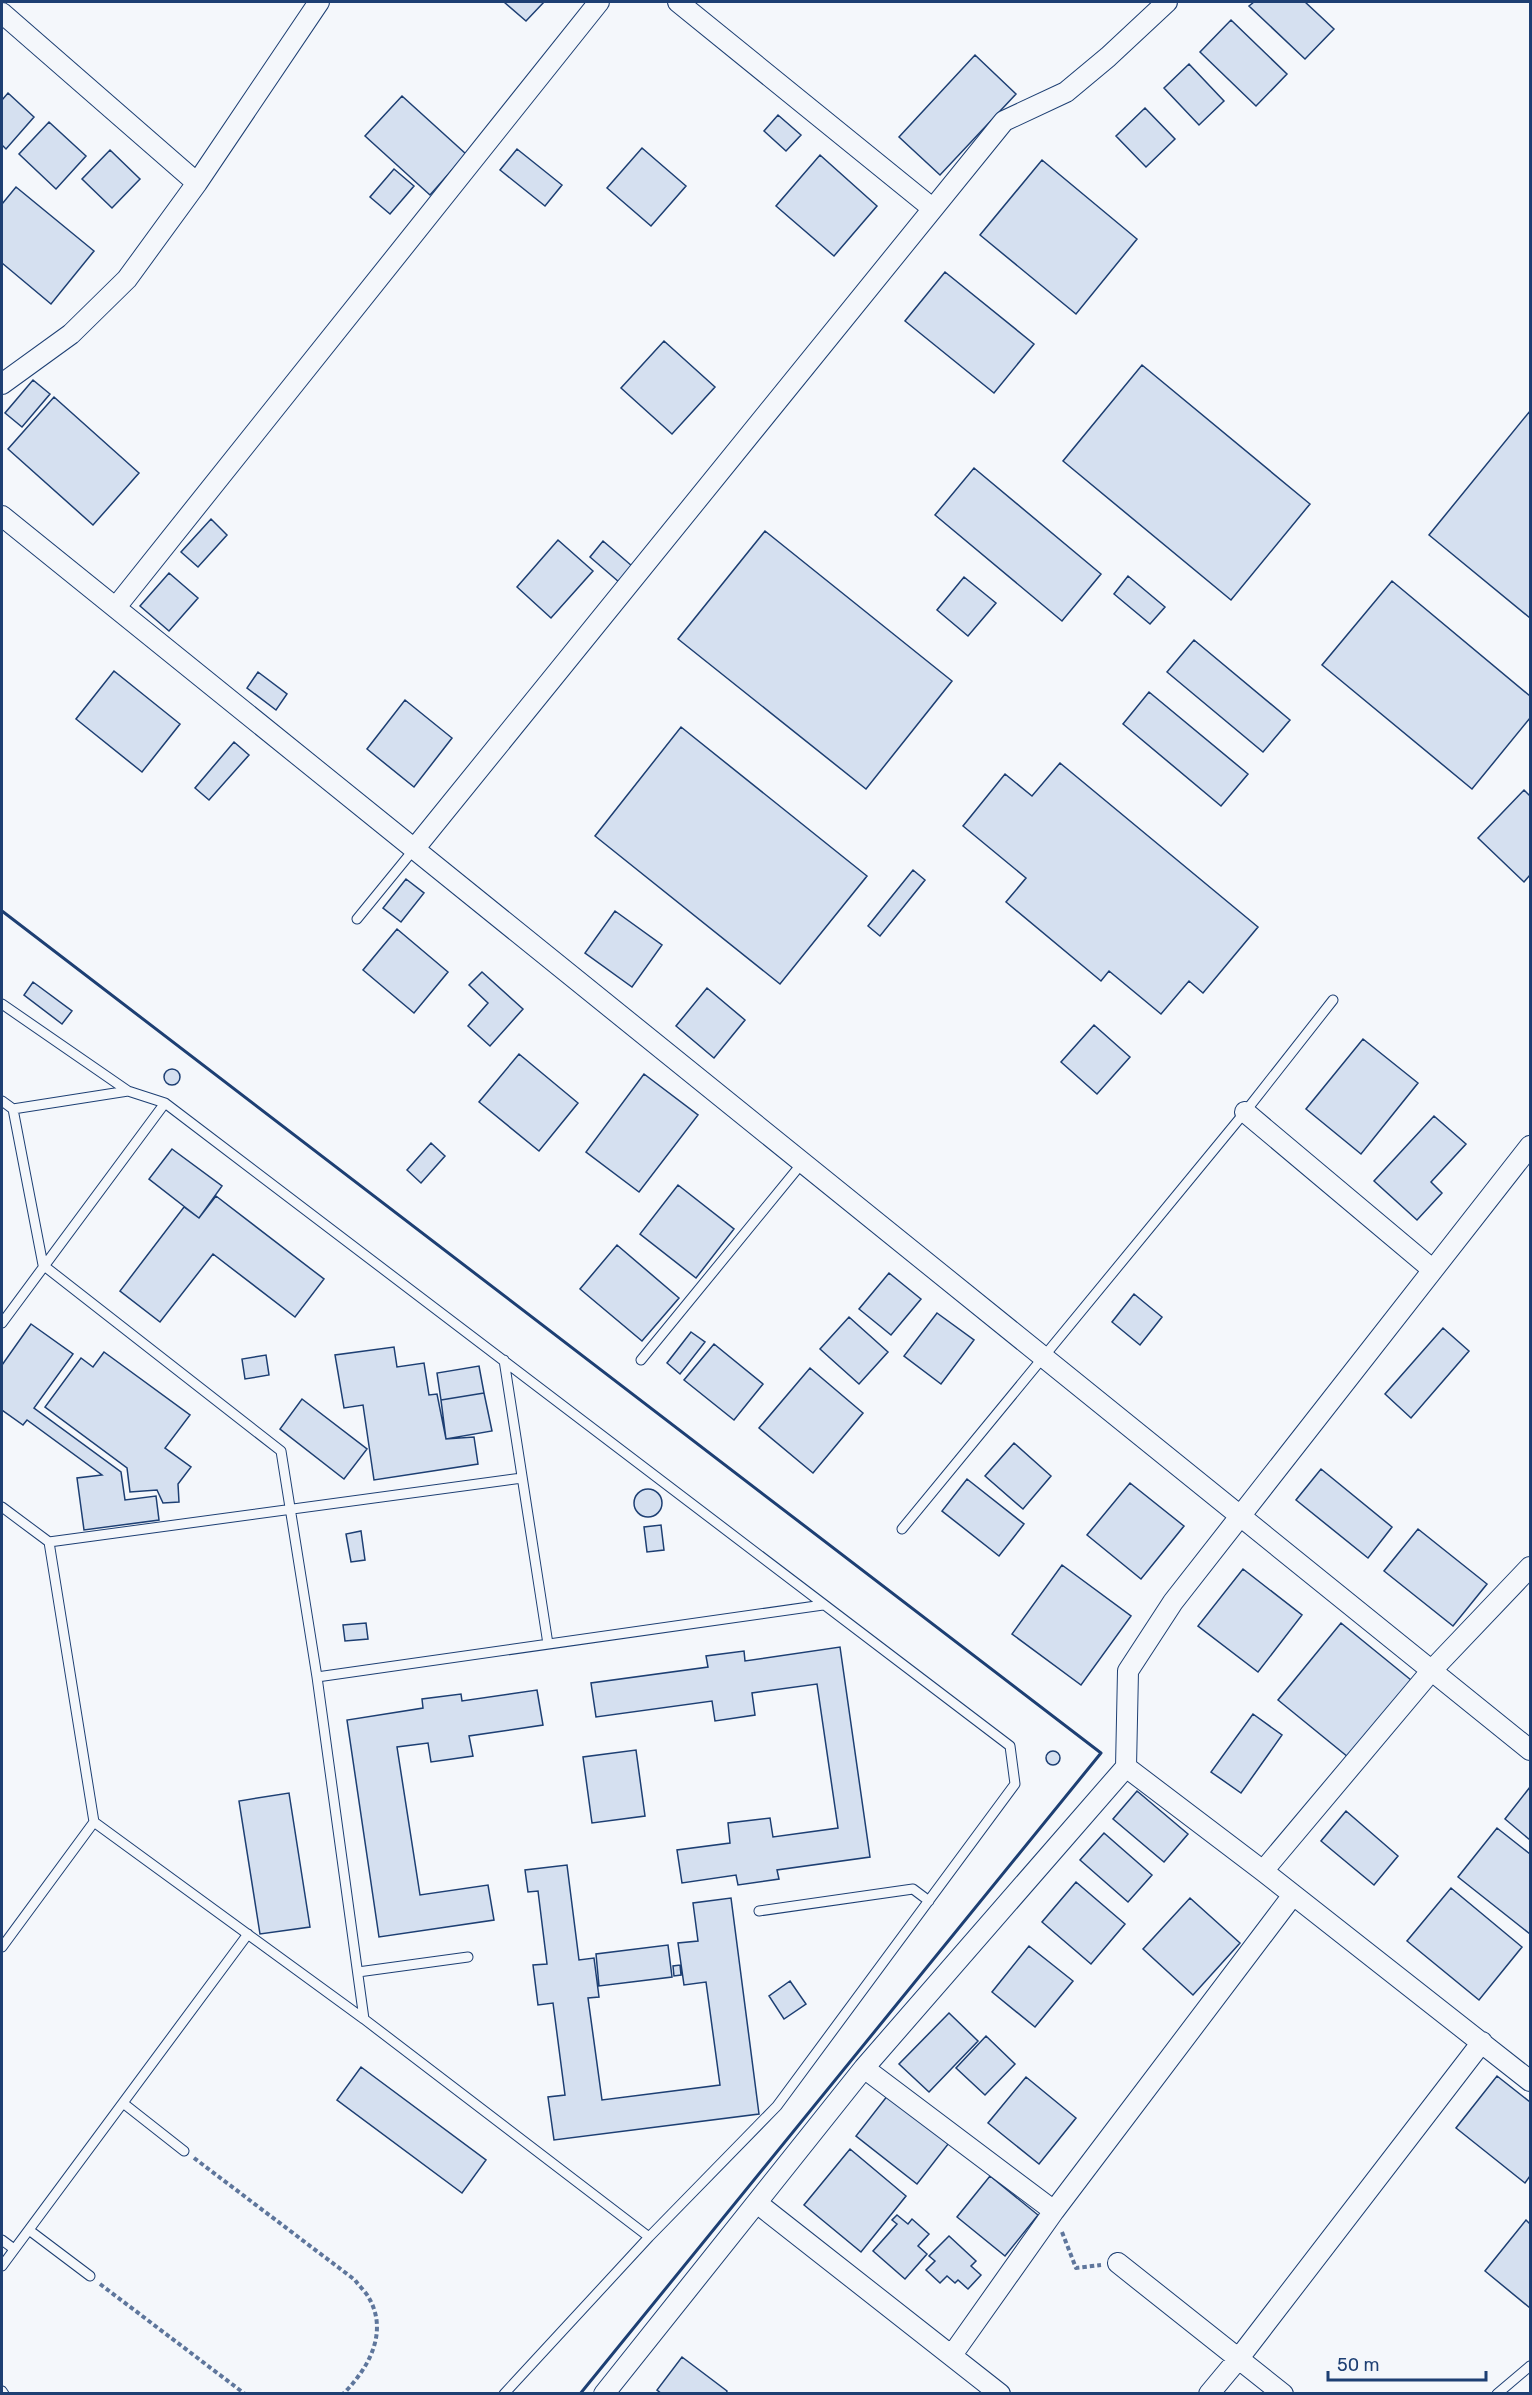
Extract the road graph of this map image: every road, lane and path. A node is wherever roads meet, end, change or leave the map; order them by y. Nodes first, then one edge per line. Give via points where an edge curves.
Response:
1 (319, 2) edge
2 (599, 2) edge
3 (678, 2) edge
4 (1167, 2) edge
5 (2, 13) edge
6 (197, 183) junction
7 (932, 208) junction
8 (2, 384) edge
9 (2, 516) edge
10 (116, 607) junction
11 (415, 848) junction
12 (357, 919) dead end
13 (1333, 1000) dead end
14 (2, 1004) edge
15 (128, 1091) junction
16 (2, 1101) edge
17 (165, 1103) junction
18 (13, 1109) junction
19 (1245, 1112) junction
20 (1530, 1146) edge
21 (804, 1161) junction
22 (43, 1265) junction
23 (1433, 1270) junction
24 (2, 1323) edge
25 (1043, 1355) junction
26 (504, 1360) junction
27 (641, 1360) dead end
28 (522, 1478) junction
29 (2, 1507) edge
30 (291, 1509) junction
31 (1241, 1515) junction
32 (902, 1529) dead end
33 (49, 1542) junction
34 (1530, 1567) edge
35 (823, 1605) junction
36 (548, 1644) junction
37 (1432, 1670) junction
38 (317, 1677) junction
39 (1530, 1750) edge
40 (1126, 1767) junction
41 (94, 1822) junction
42 (1263, 1871) junction
43 (1293, 1895) junction
44 (929, 1901) junction
45 (759, 1911) dead end
46 (248, 1934) junction
47 (2, 1947) edge
48 (468, 1957) dead end
49 (358, 1972) junction
50 (364, 2019) junction
51 (1482, 2042) junction
52 (864, 2068) junction
53 (1530, 2081) edge
54 (123, 2103) junction
55 (184, 2151) joint
56 (757, 2203) junction
57 (1054, 2211) junction
58 (29, 2229) junction
59 (649, 2237) junction
60 (2, 2240) edge
61 (14, 2249) junction
62 (1118, 2263) joint
63 (2, 2266) edge
64 (90, 2276) joint
65 (952, 2355) junction
66 (1239, 2358) junction
67 (1530, 2366) edge
68 (609, 2392) edge
69 (245, 2394) edge
70 (343, 2394) edge
71 (504, 2394) edge
72 (1000, 2394) edge
73 (1209, 2394) edge
74 (1283, 2394) edge
75 (1497, 2394) edge

1 - 6 street
2 - 10 street
3 - 7 street
4 - 7 street via 1066,92 1004,122
5 - 6 street
6 - 8 street via 127,279 71,334
7 - 11 street
9 - 10 street
10 - 11 street
11 - 12 lane
11 - 21 street
13 - 19 lane
14 - 15 lane
15 - 17 lane
15 - 18 lane
16 - 18 lane
17 - 22 lane
17 - 26 lane
18 - 22 lane
19 - 23 street
19 - 25 lane
20 - 23 street
21 - 25 street
21 - 27 lane
22 - 24 lane
22 - 30 lane via 281,1451
23 - 31 street
25 - 31 street
25 - 32 lane
26 - 28 lane
26 - 35 lane
28 - 30 lane
28 - 36 lane
29 - 33 lane
30 - 33 lane
30 - 38 lane
31 - 37 street
31 - 40 street via 1173,1602 1128,1671
33 - 41 lane
34 - 37 street
35 - 36 lane
35 - 44 lane via 1010,1746 1016,1784
36 - 38 lane
37 - 39 street
37 - 42 street
38 - 49 lane
40 - 42 street
40 - 52 street
41 - 46 lane
41 - 47 lane
42 - 43 street
43 - 51 street
43 - 57 street
44 - 45 lane via 913,1889
44 - 59 lane via 777,2106
46 - 50 lane
46 - 54 lane
48 - 49 lane
49 - 50 lane
50 - 59 lane
51 - 53 street
51 - 66 street
52 - 56 street
52 - 57 street
54 - 55 lane
54 - 58 lane
55 - 70 path via 355,2280 370,2299 376,2343 368,2364
56 - 65 street
56 - 68 street
57 - 62 path via 1076,2268
57 - 65 street
58 - 61 lane
58 - 64 lane
59 - 71 lane
60 - 61 lane
61 - 63 lane
62 - 66 street
64 - 69 path
65 - 72 street
66 - 73 street
66 - 74 street
67 - 75 lane

